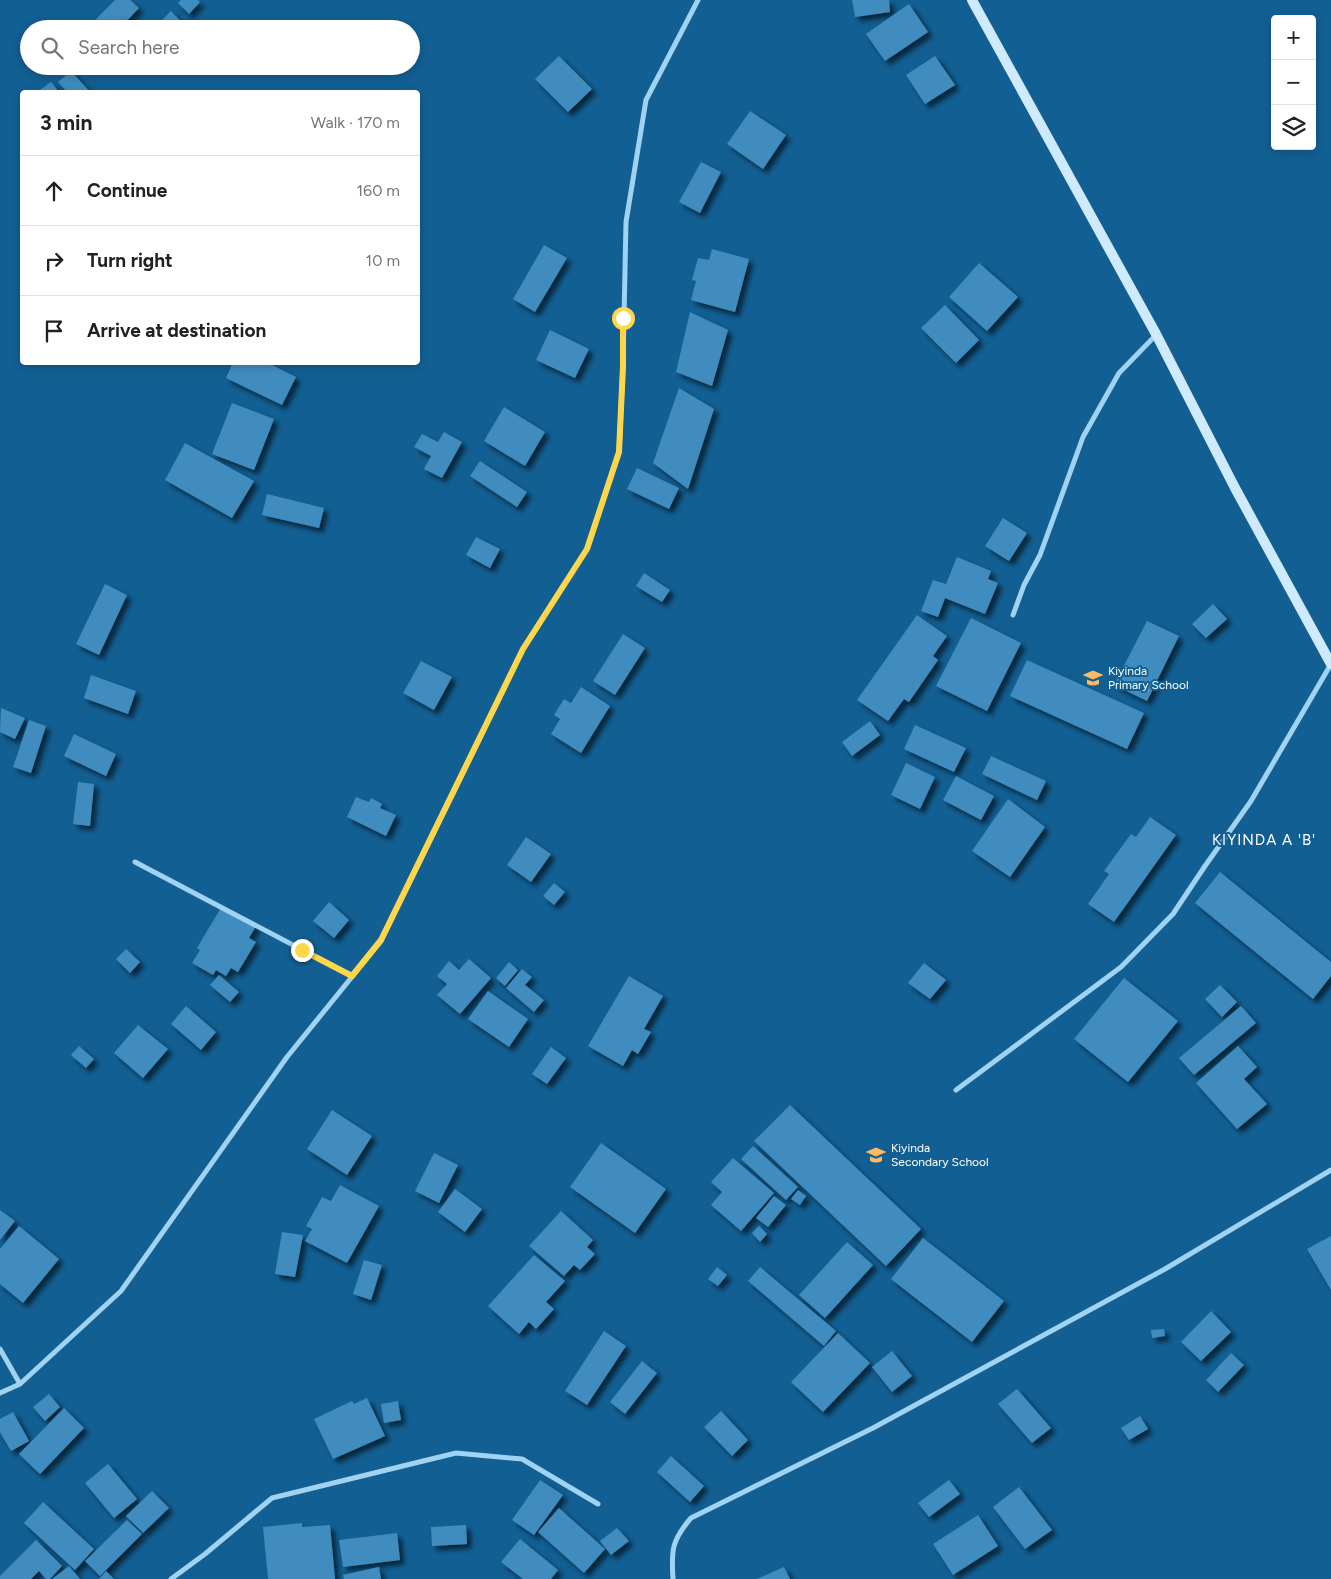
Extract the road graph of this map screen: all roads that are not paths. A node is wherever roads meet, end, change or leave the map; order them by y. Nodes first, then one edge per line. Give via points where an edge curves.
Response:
1 (698, 0) edge
2 (972, 0) edge
3 (1156, 334) junction
4 (1013, 615) dead end
5 (1331, 664) edge
6 (135, 862) dead end
7 (352, 976) junction
8 (956, 1090) dead end
9 (1331, 1170) edge
10 (0, 1349) edge
11 (20, 1384) junction
12 (0, 1393) edge
13 (598, 1504) dead end
14 (171, 1579) edge
15 (672, 1579) edge

1 - 7 street via 646,100 626,222 619,452 587,549 523,649 381,940
2 - 3 street
3 - 4 street via 1119,373 1082,437 1040,555
3 - 5 street
5 - 8 street via 1251,801 1173,914 1121,967
6 - 7 street
7 - 11 street via 286,1057 121,1291
9 - 15 street via 1148,1279 873,1428 691,1518 679,1532 672,1549
10 - 11 street
11 - 12 street
13 - 14 street via 522,1459 456,1453 272,1498

